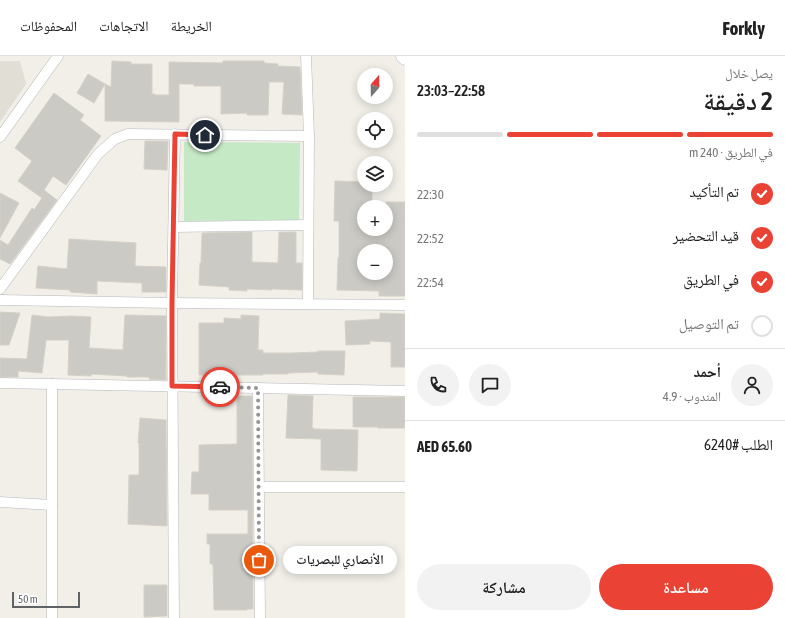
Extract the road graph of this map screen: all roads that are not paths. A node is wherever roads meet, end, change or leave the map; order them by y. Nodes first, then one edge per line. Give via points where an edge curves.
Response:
1 (58, 56) edge
2 (306, 56) edge
3 (175, 134) junction
4 (309, 136) junction
5 (0, 137) edge
6 (308, 225) junction
7 (174, 227) junction
8 (0, 289) edge
9 (0, 300) edge
10 (172, 303) junction
11 (308, 304) junction
12 (405, 305) edge
13 (0, 383) edge
14 (52, 384) junction
15 (172, 386) junction
16 (258, 388) junction
17 (405, 391) edge
18 (259, 487) junction
19 (405, 487) edge
20 (0, 502) edge
21 (52, 505) junction
22 (52, 618) edge
23 (174, 618) edge
24 (260, 618) edge

1 - 5 street
2 - 4 street
3 - 4 street
3 - 7 street
3 - 8 street via 128,134 115,139 98,154
4 - 6 street
6 - 7 street
6 - 11 street
7 - 10 street
9 - 10 street
10 - 11 street
10 - 15 street
11 - 12 street
13 - 14 street
14 - 15 street
14 - 21 street
15 - 16 street
15 - 23 street
16 - 17 street
16 - 18 street
18 - 19 street
18 - 24 street
20 - 21 street
21 - 22 street

